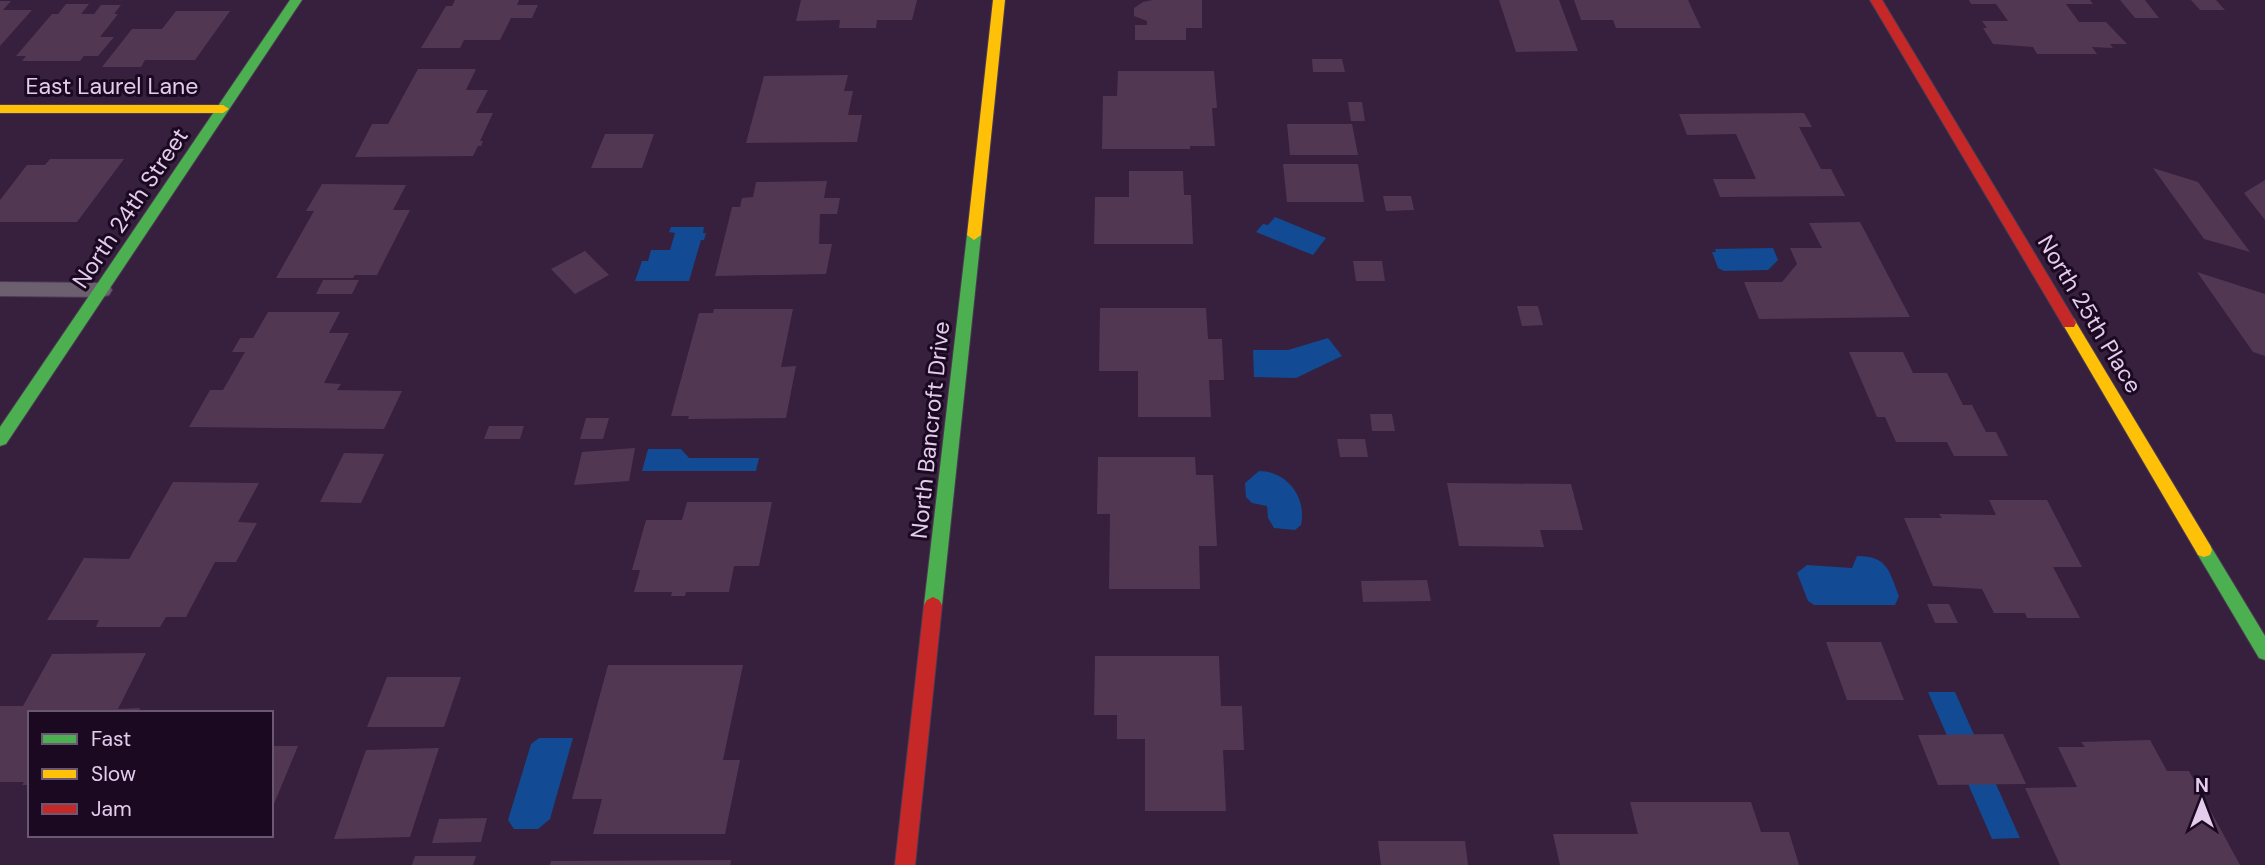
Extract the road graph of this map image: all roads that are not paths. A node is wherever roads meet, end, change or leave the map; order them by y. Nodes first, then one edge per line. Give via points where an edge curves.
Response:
1 (296, 0) edge
2 (999, 0) edge
3 (1876, 0) edge
4 (0, 109) edge
5 (223, 109) junction
6 (0, 289) edge
7 (102, 290) junction
8 (0, 440) edge
9 (2265, 652) edge
10 (905, 865) edge

1 - 5 street, North 24th Street
2 - 10 street, North Bancroft Drive
3 - 9 street, North 25th Place
4 - 5 street, East Laurel Lane
5 - 7 street, North 24th Street
6 - 7 lane
7 - 8 street, North 24th Street

